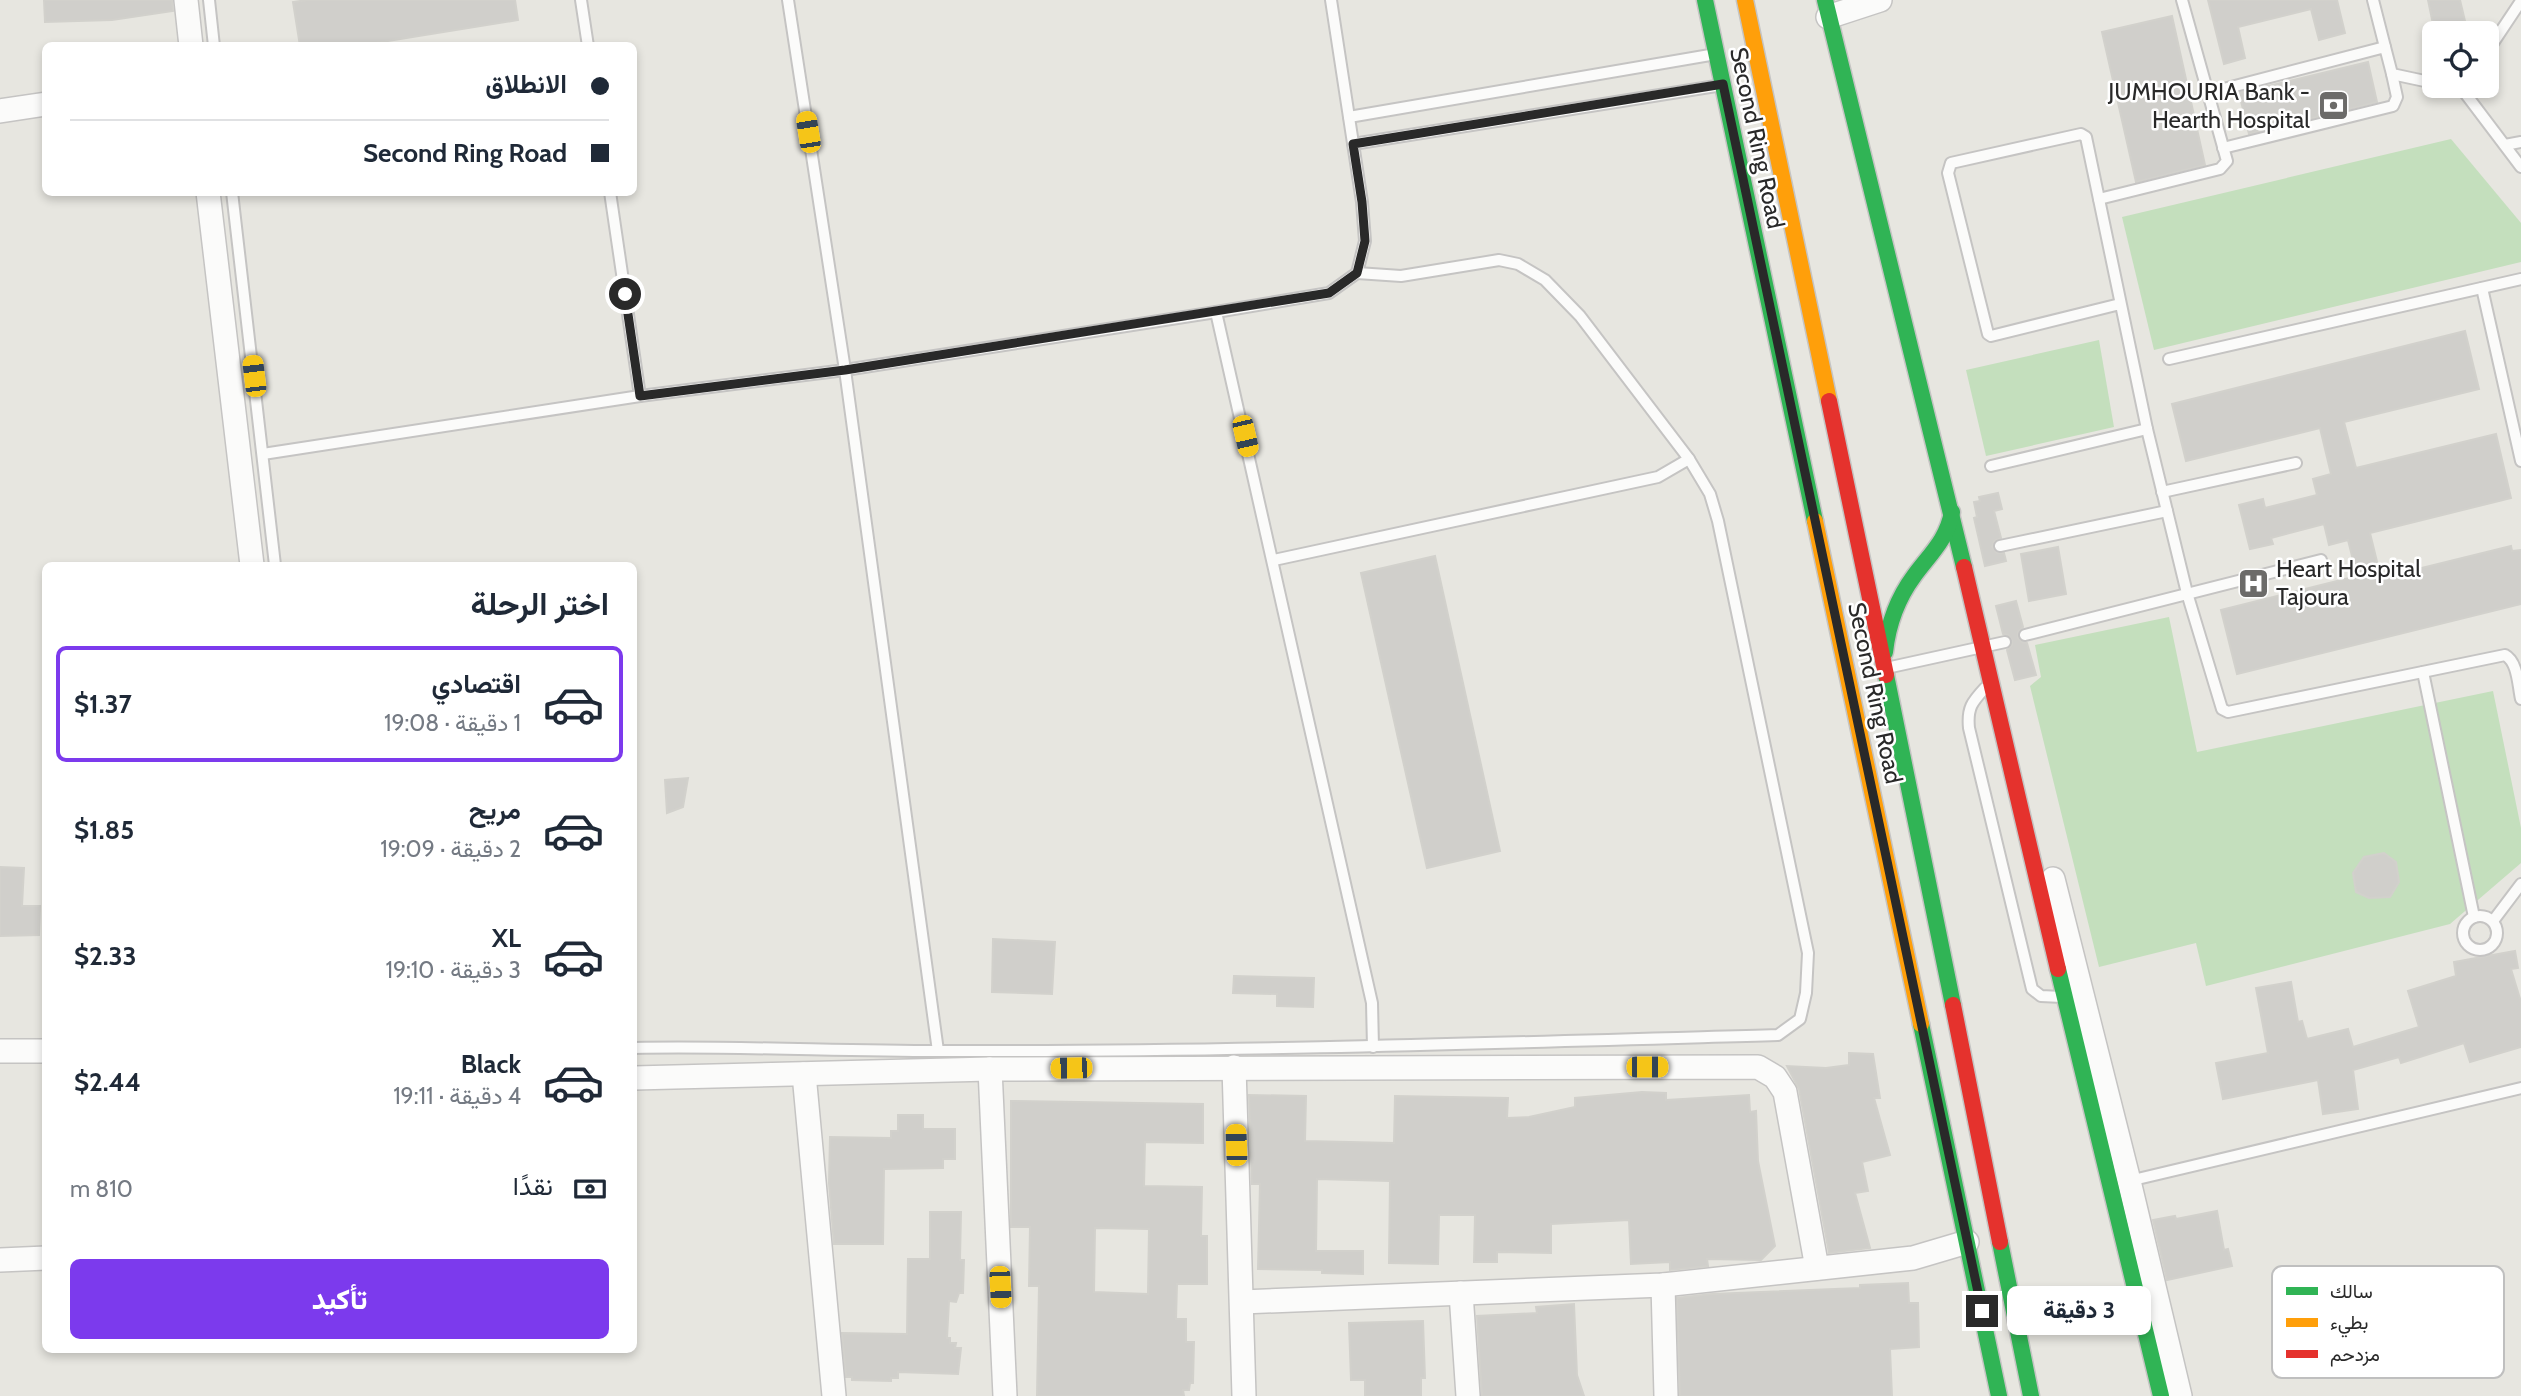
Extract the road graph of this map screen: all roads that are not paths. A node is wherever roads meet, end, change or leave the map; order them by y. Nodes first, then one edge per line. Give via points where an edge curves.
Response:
1 (186, 0) edge
2 (209, 0) edge
3 (581, 0) edge
4 (788, 0) edge
5 (1331, 0) edge
6 (1705, 0) edge
7 (1745, 0) edge
8 (1880, 0) edge
9 (2182, 0) edge
10 (2373, 0) edge
11 (2521, 1) edge
12 (1826, 8) edge
13 (2499, 34) edge
14 (191, 42) edge
15 (214, 42) edge
16 (587, 42) edge
17 (2385, 47) junction
18 (1716, 54) junction
19 (2392, 74) junction
20 (2422, 80) edge
21 (1723, 84) junction
22 (2208, 93) junction
23 (2471, 98) edge
24 (42, 105) edge
25 (0, 111) edge
26 (1349, 117) junction
27 (2521, 142) edge
28 (1353, 144) junction
29 (2505, 145) junction
30 (2223, 148) junction
31 (2521, 167) edge
32 (208, 196) edge
33 (232, 196) edge
34 (611, 196) edge
35 (2099, 200) junction
36 (1357, 273) junction
37 (2521, 279) edge
38 (2482, 288) junction
39 (2120, 304) junction
40 (1216, 312) junction
41 (2169, 359) dead end
42 (845, 370) junction
43 (640, 396) junction
44 (2147, 429) junction
45 (263, 454) junction
46 (1689, 458) junction
47 (2521, 461) edge
48 (2296, 463) dead end
49 (1991, 466) dead end
50 (2162, 492) junction
51 (2167, 511) junction
52 (1952, 512) junction
53 (2000, 546) dead end
54 (1274, 560) junction
55 (2321, 561) dead end
56 (252, 562) edge
57 (275, 562) edge
58 (2187, 593) junction
59 (2025, 635) dead end
60 (1993, 644) junction
61 (1885, 668) junction
62 (2423, 672) junction
63 (1990, 684) junction
64 (2521, 699) edge
65 (2521, 884) edge
66 (2474, 917) junction
67 (2493, 921) junction
68 (2066, 997) junction
69 (1373, 1047) junction
70 (637, 1048) edge
71 (0, 1051) edge
72 (42, 1051) edge
73 (938, 1051) junction
74 (1234, 1067) junction
75 (990, 1069) junction
76 (804, 1073) junction
77 (637, 1078) edge
78 (2521, 1088) edge
79 (2120, 1184) junction
80 (1968, 1242) junction
81 (42, 1258) edge
82 (0, 1260) edge
83 (1817, 1268) junction
84 (1663, 1285) junction
85 (1461, 1293) junction
86 (1242, 1302) junction
87 (834, 1396) edge
88 (1005, 1396) edge
89 (1244, 1396) edge
90 (1468, 1396) edge
91 (1665, 1396) edge
92 (1999, 1396) edge
93 (2031, 1396) edge
94 (2161, 1396) edge
95 (2180, 1396) edge

1 - 14 street
2 - 15 lane
3 - 16 lane
4 - 42 lane
5 - 26 lane
6 - 18 main road, Second Ring Road
7 - 61 main road, Second Ring Road
8 - 12 street
9 - 22 lane
10 - 17 lane
11 - 13 lane
12 - 52 main road
17 - 19 lane
17 - 22 lane
18 - 21 main road, Second Ring Road
18 - 26 lane
19 - 20 lane
19 - 30 lane via 2397,97 2393,106
21 - 28 lane
21 - 80 main road, Second Ring Road
22 - 30 lane
23 - 29 lane
24 - 25 street
26 - 28 lane
27 - 29 lane
28 - 36 lane via 1365,241
29 - 31 lane
30 - 35 lane via 2227,161 2220,169
32 - 56 street
33 - 45 lane
34 - 43 lane
35 - 39 lane
35 - 39 lane via 2084,134 1951,163 1948,173 1987,334
36 - 40 lane via 1329,293
36 - 46 lane via 1401,276 1499,260 1518,264 1545,280 1580,316
37 - 38 lane
38 - 41 lane
38 - 47 lane
39 - 44 lane
40 - 42 lane
40 - 54 lane
42 - 43 lane
42 - 73 lane
43 - 45 lane
44 - 49 lane
44 - 50 lane
45 - 57 lane
46 - 54 lane via 1657,477
46 - 69 lane via 1710,494 1718,521 1799,905 1808,953 1800,1018 1778,1035
48 - 50 lane
50 - 51 lane
51 - 53 lane
51 - 58 lane
52 - 60 main road
52 - 61 main road via 1946,538 1915,574 1895,609
54 - 69 lane via 1372,1003
55 - 58 lane
58 - 59 lane
58 - 62 lane via 2225,711
60 - 61 lane
60 - 63 main road
60 - 79 street
61 - 93 main road, Second Ring Road
62 - 64 lane via 2505,655 2514,664
62 - 66 lane
63 - 68 main road
63 - 68 lane via 1970,703 1969,728 2032,989 2041,996
65 - 67 lane
66 - 67 lane
66 - 67 lane via 2464,927 2464,940 2480,951 2496,940
68 - 79 main road
69 - 73 lane
70 - 73 lane
71 - 72 street
74 - 75 street
74 - 83 street via 1758,1067 1776,1077 1785,1092
74 - 86 street
75 - 76 street
75 - 88 street
76 - 77 street
76 - 87 street
78 - 79 lane
79 - 94 main road
79 - 95 street
80 - 83 street via 1913,1258
80 - 92 main road, Second Ring Road
81 - 82 street
83 - 84 street
84 - 85 street
84 - 91 street
85 - 86 street
85 - 90 street
86 - 89 street

